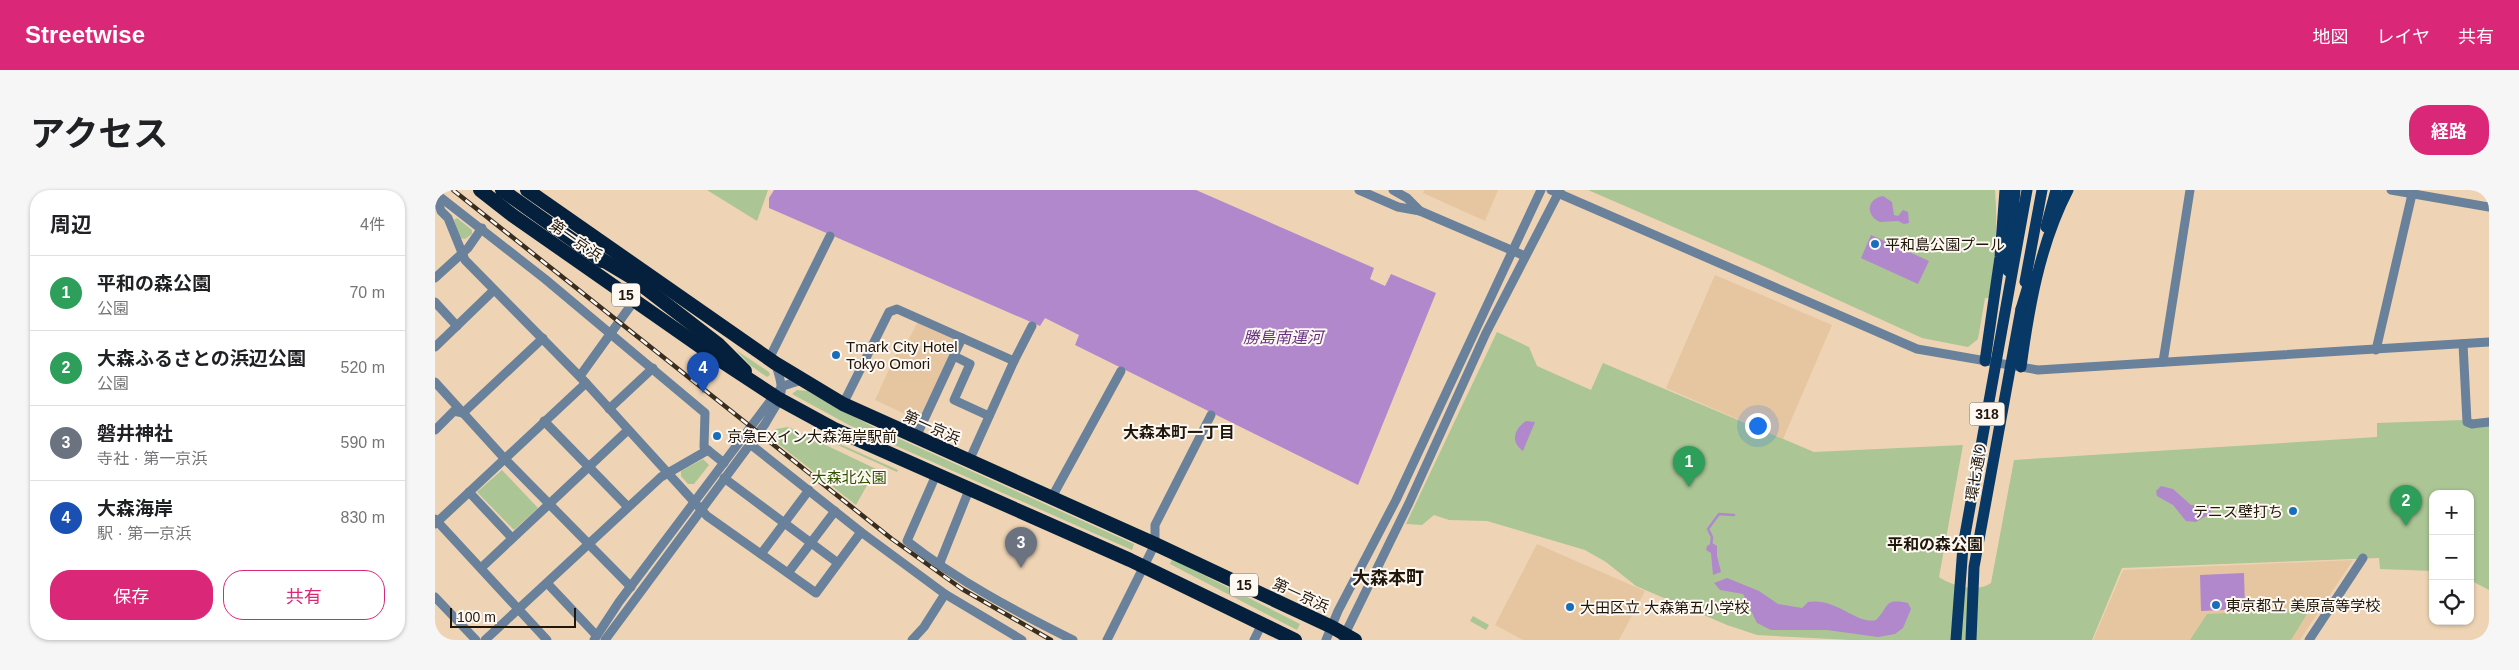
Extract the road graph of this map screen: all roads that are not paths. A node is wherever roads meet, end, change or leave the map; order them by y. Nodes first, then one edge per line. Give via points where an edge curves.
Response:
1 (480, 190) edge
2 (527, 190) edge
3 (1359, 190) edge
4 (1393, 190) edge
5 (1541, 190) edge
6 (2005, 190) edge
7 (2015, 190) edge
8 (2027, 190) edge
9 (2042, 190) edge
10 (2056, 190) edge
11 (2069, 190) edge
12 (2190, 190) edge
13 (2391, 190) edge
14 (504, 191) edge
15 (1556, 191) edge
16 (2412, 192) edge
17 (436, 193) edge
18 (2489, 208) edge
19 (1420, 211) junction
20 (482, 228) junction
21 (830, 236) dead end
22 (1512, 251) junction
23 (461, 254) junction
24 (1525, 256) junction
25 (435, 278) edge
26 (494, 290) junction
27 (634, 301) junction
28 (435, 302) edge
29 (2006, 306) junction
30 (2021, 309) junction
31 (457, 326) junction
32 (1032, 326) dead end
33 (610, 332) junction
34 (543, 338) junction
35 (962, 338) junction
36 (2489, 342) edge
37 (2463, 344) junction
38 (435, 348) edge
39 (2376, 350) junction
40 (954, 356) junction
41 (772, 361) junction
42 (1985, 361) junction
43 (1014, 362) junction
44 (2163, 362) junction
45 (2021, 367) junction
46 (653, 368) junction
47 (1121, 371) dead end
48 (583, 379) junction
49 (802, 380) junction
50 (435, 382) edge
51 (755, 383) junction
52 (779, 393) junction
53 (843, 404) junction
54 (609, 409) junction
55 (463, 413) junction
56 (1211, 415) dead end
57 (989, 416) junction
58 (544, 421) junction
59 (2489, 422) edge
60 (435, 430) edge
61 (628, 430) junction
62 (916, 437) junction
63 (749, 444) junction
64 (708, 450) junction
65 (504, 458) junction
66 (969, 461) junction
67 (723, 464) junction
68 (588, 468) junction
69 (668, 471) junction
70 (936, 475) junction
71 (724, 478) junction
72 (809, 490) junction
73 (969, 490) junction
74 (469, 492) junction
75 (1052, 497) junction
76 (550, 504) junction
77 (699, 504) junction
78 (628, 507) junction
79 (835, 511) junction
80 (436, 522) edge
81 (785, 522) junction
82 (861, 532) junction
83 (513, 538) junction
84 (811, 542) junction
85 (589, 544) junction
86 (1155, 544) junction
87 (761, 554) junction
88 (2363, 558) dead end
89 (838, 563) junction
90 (939, 565) junction
91 (1144, 566) junction
92 (481, 568) junction
93 (788, 573) junction
94 (547, 583) junction
95 (631, 587) junction
96 (945, 594) junction
97 (435, 597) edge
98 (519, 610) junction
99 (1262, 624) junction
100 (1332, 627) junction
101 (598, 638) edge
102 (918, 638) edge
103 (1347, 638) edge
104 (2313, 639) edge
105 (475, 640) edge
106 (485, 640) edge
107 (547, 640) edge
108 (1023, 640) edge
109 (1073, 640) edge
110 (1107, 640) edge
111 (1254, 640) edge
112 (1295, 640) edge
113 (1326, 640) edge
114 (1956, 640) edge
115 (1971, 640) edge

1 - 27 highway, 第一京浜 / 15
2 - 41 highway, 第一京浜 / 15
3 - 19 street via 1399,207
4 - 19 street
5 - 22 street
6 - 42 main road via 2000,257
7 - 29 main road, bridge
8 - 29 main road, 環七通り / 318, bridge
9 - 30 main road, 環七通り / 318
10 - 30 main road
11 - 45 main road via 2038,272
12 - 44 street
13 - 16 street
14 - 51 highway via 631,277 729,353
15 - 24 street
15 - 42 street via 1917,349
16 - 18 street
16 - 39 street
17 - 20 street
17 - 23 street
19 - 22 street
20 - 23 street
20 - 33 street
21 - 41 street
22 - 24 street
22 - 100 street via 1396,500
23 - 25 street
23 - 26 street
24 - 103 street
26 - 31 street
26 - 34 street
27 - 33 street
27 - 51 highway, 第一京浜 / 15
28 - 31 street
29 - 114 main road, 環七通り / 318, bridge via 1963,546
30 - 115 main road, 環七通り / 318, bridge via 1974,567
31 - 38 street
32 - 43 street
33 - 46 street
33 - 48 street
34 - 48 street
34 - 55 street
35 - 40 street
35 - 43 street
35 - 53 street via 897,309 889,312
36 - 37 street
37 - 39 street
37 - 59 street via 2467,422
39 - 44 street
40 - 57 street via 970,364 954,400
40 - 62 street
41 - 49 highway, 第一京浜 / 15
41 - 52 street
42 - 45 street
43 - 57 street
44 - 45 street via 2038,370
46 - 54 street
46 - 64 street via 705,413 704,446
47 - 75 street
48 - 54 street
48 - 58 street
49 - 52 street
49 - 53 highway, 第一京浜 / 15
50 - 55 street
51 - 52 highway, 第一京浜 / 15
52 - 63 street
52 - 67 street
52 - 70 highway, 第一京浜 / 15 via 835,429
53 - 62 highway, 第一京浜 / 15
54 - 61 street
55 - 60 street via 454,411
55 - 65 street
56 - 86 street via 1155,526
57 - 66 street
58 - 65 street
58 - 68 street
61 - 68 street
61 - 69 street
62 - 66 highway, 第一京浜 / 15
63 - 71 street
63 - 72 street
64 - 67 street
64 - 69 street
65 - 74 street
65 - 76 street
66 - 75 highway, 第一京浜 / 15
67 - 77 street
68 - 76 street
68 - 78 street via 592,468
69 - 77 street
69 - 78 street
70 - 73 highway, 第一京浜 / 15
70 - 90 street via 907,541
71 - 77 street
71 - 81 street
72 - 79 street
72 - 81 street
73 - 90 street
73 - 91 highway, 第一京浜 / 15
74 - 80 street
74 - 83 street
75 - 86 highway, 第一京浜 / 15
76 - 83 street
76 - 85 street
77 - 87 street via 707,516
77 - 95 street
77 - 101 street
78 - 85 street
79 - 82 street
79 - 84 street
80 - 92 street
81 - 84 street
81 - 87 street
82 - 89 street
82 - 96 street
83 - 92 street
84 - 89 street
84 - 93 street
85 - 94 street
85 - 95 street
86 - 91 street
86 - 100 highway, 第一京浜 / 15
87 - 93 street
88 - 104 street
89 - 93 street via 816,593
90 - 109 street via 1012,609
91 - 99 highway, 第一京浜 / 15
91 - 110 street
92 - 98 street
94 - 98 street
94 - 101 street
95 - 101 street
96 - 102 street
96 - 108 street
97 - 105 street
98 - 106 street
98 - 107 street
99 - 111 street
99 - 112 highway, 第一京浜 / 15
100 - 103 highway, 第一京浜 / 15
100 - 113 street

